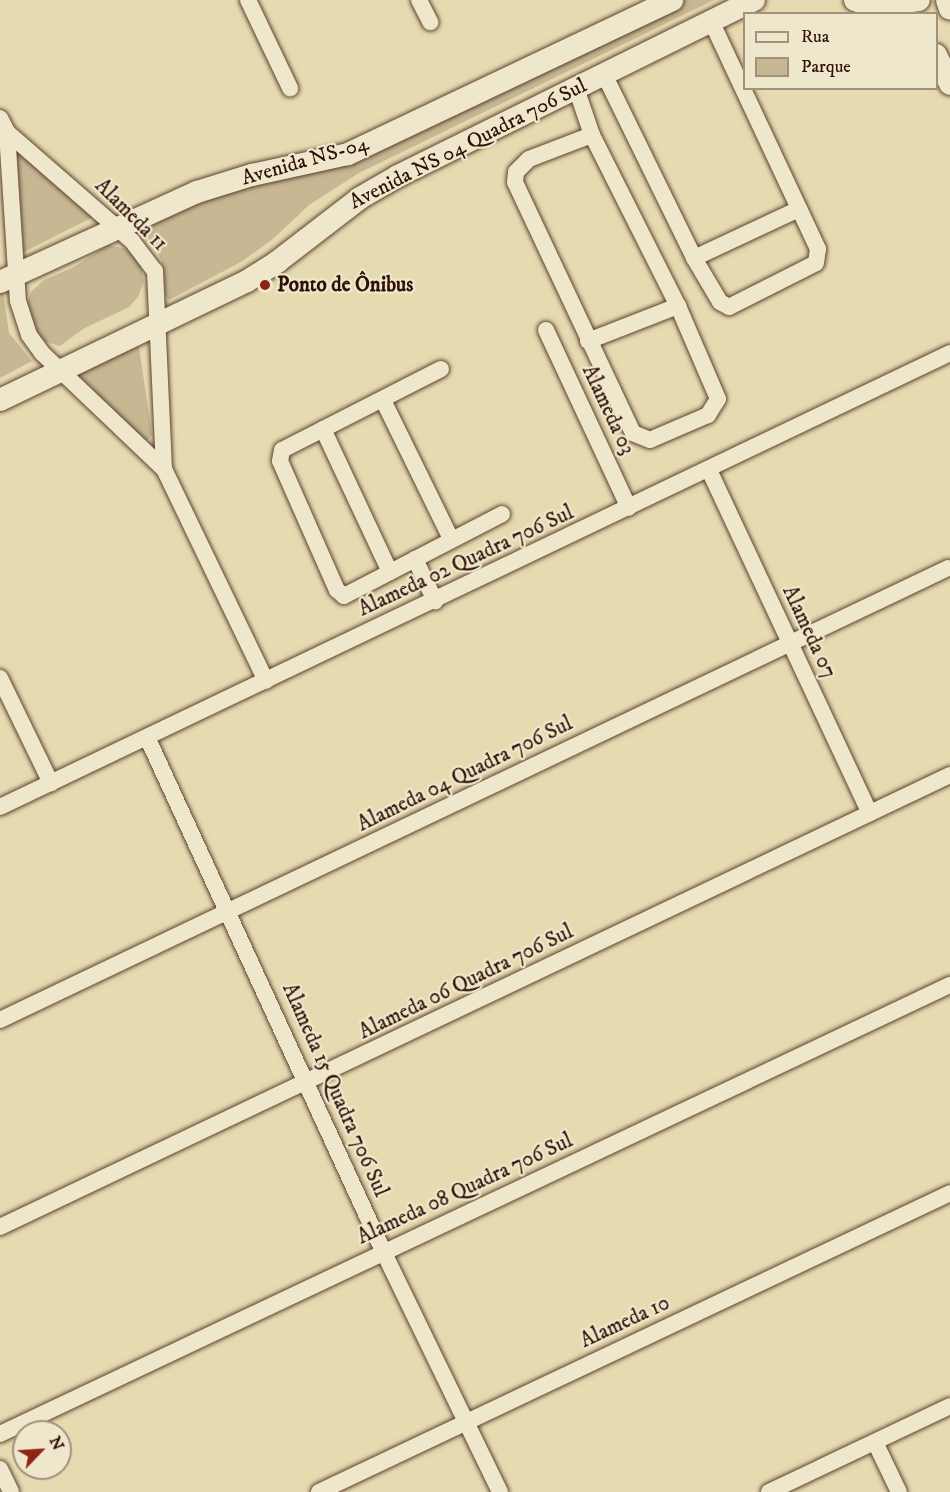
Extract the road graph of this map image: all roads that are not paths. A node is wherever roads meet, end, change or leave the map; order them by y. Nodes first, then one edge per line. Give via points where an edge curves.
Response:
1 (248, 0) edge
2 (419, 0) edge
3 (672, 0) edge
4 (753, 0) edge
5 (919, 0) edge
6 (947, 0) edge
7 (871, 6) edge
8 (950, 9) edge
9 (711, 21) junction
10 (430, 22) dead end
11 (938, 59) edge
12 (604, 74) junction
13 (950, 84) edge
14 (291, 88) dead end
15 (576, 88) junction
16 (743, 89) edge
17 (743, 90) edge
18 (3, 125) edge
19 (592, 135) junction
20 (799, 209) junction
21 (117, 227) junction
22 (694, 258) junction
23 (7, 279) edge
24 (678, 306) junction
25 (157, 324) junction
26 (546, 330) dead end
27 (588, 341) junction
28 (950, 353) edge
29 (441, 369) dead end
30 (61, 372) junction
31 (0, 400) edge
32 (382, 400) junction
33 (323, 429) junction
34 (164, 469) junction
35 (709, 470) junction
36 (629, 508) junction
37 (502, 514) dead end
38 (451, 539) junction
39 (415, 559) junction
40 (948, 568) dead end
41 (390, 572) junction
42 (435, 601) junction
43 (789, 644) junction
44 (0, 678) edge
45 (266, 681) junction
46 (147, 737) junction
47 (950, 775) edge
48 (51, 783) junction
49 (0, 807) edge
50 (870, 813) junction
51 (229, 912) junction
52 (949, 987) edge
53 (0, 1020) edge
54 (308, 1083) junction
55 (950, 1193) edge
56 (0, 1227) edge
57 (384, 1252) junction
58 (950, 1406) edge
59 (467, 1421) junction
60 (0, 1434) edge
61 (875, 1442) junction
62 (0, 1469) edge
63 (11, 1492) edge
64 (319, 1492) edge
65 (500, 1492) edge
66 (769, 1492) edge
67 (899, 1492) edge

1 - 14 street
2 - 10 street
3 - 21 street, Avenida NS-04 via 348,153 197,192
4 - 9 street, Avenida NS 04 Quadra 706 Sul
5 - 7 street
6 - 8 street
9 - 12 street, Avenida NS 04 Quadra 706 Sul
9 - 16 street
11 - 13 street
12 - 15 street, Avenida NS 04 Quadra 706 Sul
12 - 22 street
15 - 19 street
15 - 25 street, Avenida NS 04 Quadra 706 Sul via 398,176 325,222 277,262
17 - 20 street
18 - 21 street, Alameda 11
18 - 23 street, Alameda 11
19 - 24 street
19 - 27 street via 529,159 516,172 515,182
20 - 22 street
20 - 22 street via 818,249 816,263 729,307 720,302
21 - 23 street, Avenida NS-04
21 - 25 street, Alameda 11 via 155,271 159,292
23 - 30 street, Alameda 11 via 28,335
24 - 27 street
24 - 27 street via 718,399 708,415 650,440 633,433
25 - 30 street, Avenida NS 04 Quadra 706 Sul
25 - 34 street, Alameda 11
26 - 36 street, Alameda 03
28 - 35 street, Alameda 02 Quadra 706 Sul
29 - 32 street
30 - 31 street, Avenida NS 04 Quadra 706 Sul
30 - 34 street, Alameda 11
32 - 33 street
32 - 38 street
33 - 41 street
33 - 41 street via 282,450 280,461 337,590 349,595
34 - 45 street, Alameda 11
35 - 36 street, Alameda 02 Quadra 706 Sul
35 - 43 street, Alameda 07
36 - 42 street, Alameda 02 Quadra 706 Sul
37 - 38 street
38 - 39 street
39 - 41 street
39 - 42 street
40 - 43 street, Alameda 04 Quadra 706 Sul
42 - 45 street, Alameda 02 Quadra 706 Sul
43 - 50 street, Alameda 07
43 - 51 street, Alameda 04 Quadra 706 Sul
44 - 48 street
45 - 46 street, Alameda 02 Quadra 706 Sul
46 - 48 street, Alameda 02 Quadra 706 Sul
46 - 51 street, Alameda 15 Quadra 706 Sul
47 - 50 street, Alameda 06 Quadra 706 Sul
48 - 49 street, Alameda 02 Quadra 706 Sul
50 - 54 street, Alameda 06 Quadra 706 Sul
51 - 53 street, Alameda 04 Quadra 706 Sul
51 - 54 street, Alameda 15 Quadra 706 Sul
52 - 57 street, Alameda 08 Quadra 706 Sul
54 - 56 street, Alameda 06 Quadra 706 Sul
54 - 57 street, Alameda 15 Quadra 706 Sul
55 - 59 street, Alameda 10
57 - 59 street, Alameda 15 Quadra 706 Sul
57 - 60 street, Alameda 08 Quadra 706 Sul
58 - 61 street
59 - 64 street, Alameda 10
59 - 65 street, Alameda 15 Quadra 706 Sul
61 - 66 street
61 - 67 street
62 - 63 street

